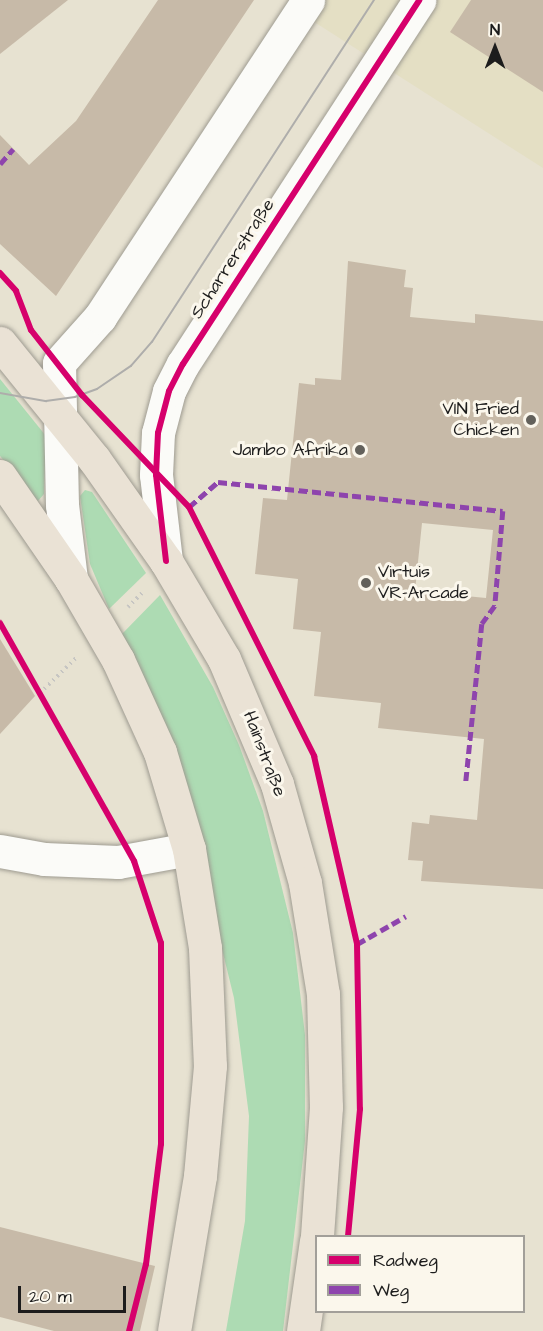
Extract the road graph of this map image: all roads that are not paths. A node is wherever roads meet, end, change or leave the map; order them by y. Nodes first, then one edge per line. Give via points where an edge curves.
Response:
1 (308, 0) edge
2 (419, 0) edge
3 (0, 343) edge
4 (58, 363) junction
5 (22, 371) junction
6 (61, 419) junction
7 (0, 476) edge
8 (159, 572) junction
9 (71, 579) junction
10 (189, 849) junction
11 (0, 851) edge
12 (317, 1235) edge
13 (315, 1252) edge
14 (174, 1331) edge
15 (303, 1331) edge

1 - 4 street via 100,317
2 - 8 street, Scharrerstraße via 169,390 158,433
3 - 5 main road, Hainstraße
4 - 5 street
4 - 6 street
5 - 6 main road, Hainstraße
6 - 8 main road, Hainstraße
6 - 9 street via 62,505
7 - 9 main road
8 - 12 main road, Hainstraße via 212,636 252,720 288,816 319,959 325,1042 324,1156
9 - 10 main road via 141,708 170,783
10 - 11 street via 118,862 44,859
10 - 14 main road via 205,948 210,1066 200,1176
13 - 15 main road, Hainstraße

